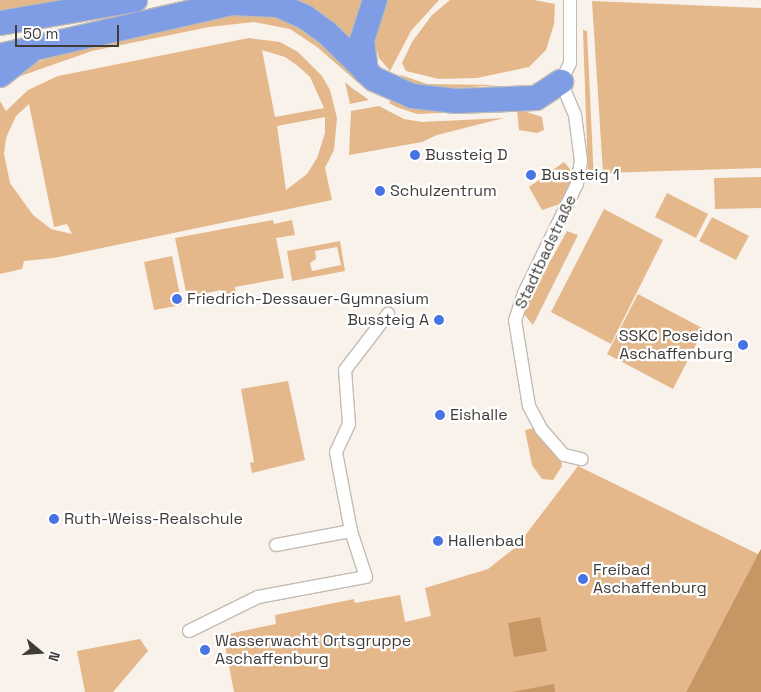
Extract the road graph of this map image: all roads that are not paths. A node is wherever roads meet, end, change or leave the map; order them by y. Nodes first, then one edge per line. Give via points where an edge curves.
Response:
1 (135, 0) edge
2 (374, 0) edge
3 (570, 0) edge
4 (239, 2) edge
5 (0, 23) edge
6 (36, 46) junction
7 (0, 56) edge
8 (366, 72) junction
9 (0, 75) edge
10 (561, 82) junction
11 (388, 314) dead end
12 (582, 459) dead end
13 (350, 531) junction
14 (276, 545) dead end
15 (189, 631) dead end

1 - 5 highway
2 - 8 highway via 362,40
3 - 10 street via 570,63
4 - 6 highway
4 - 8 highway via 278,5 305,17 328,33
6 - 7 highway
6 - 9 highway
8 - 10 highway via 394,91 429,100 536,98
10 - 12 street, Stadtbadstraße via 575,115 581,162 578,184 524,293 515,320 529,406 542,430 564,455
11 - 13 street via 345,370 350,424 336,452
13 - 14 street
13 - 15 street via 366,577 258,597

